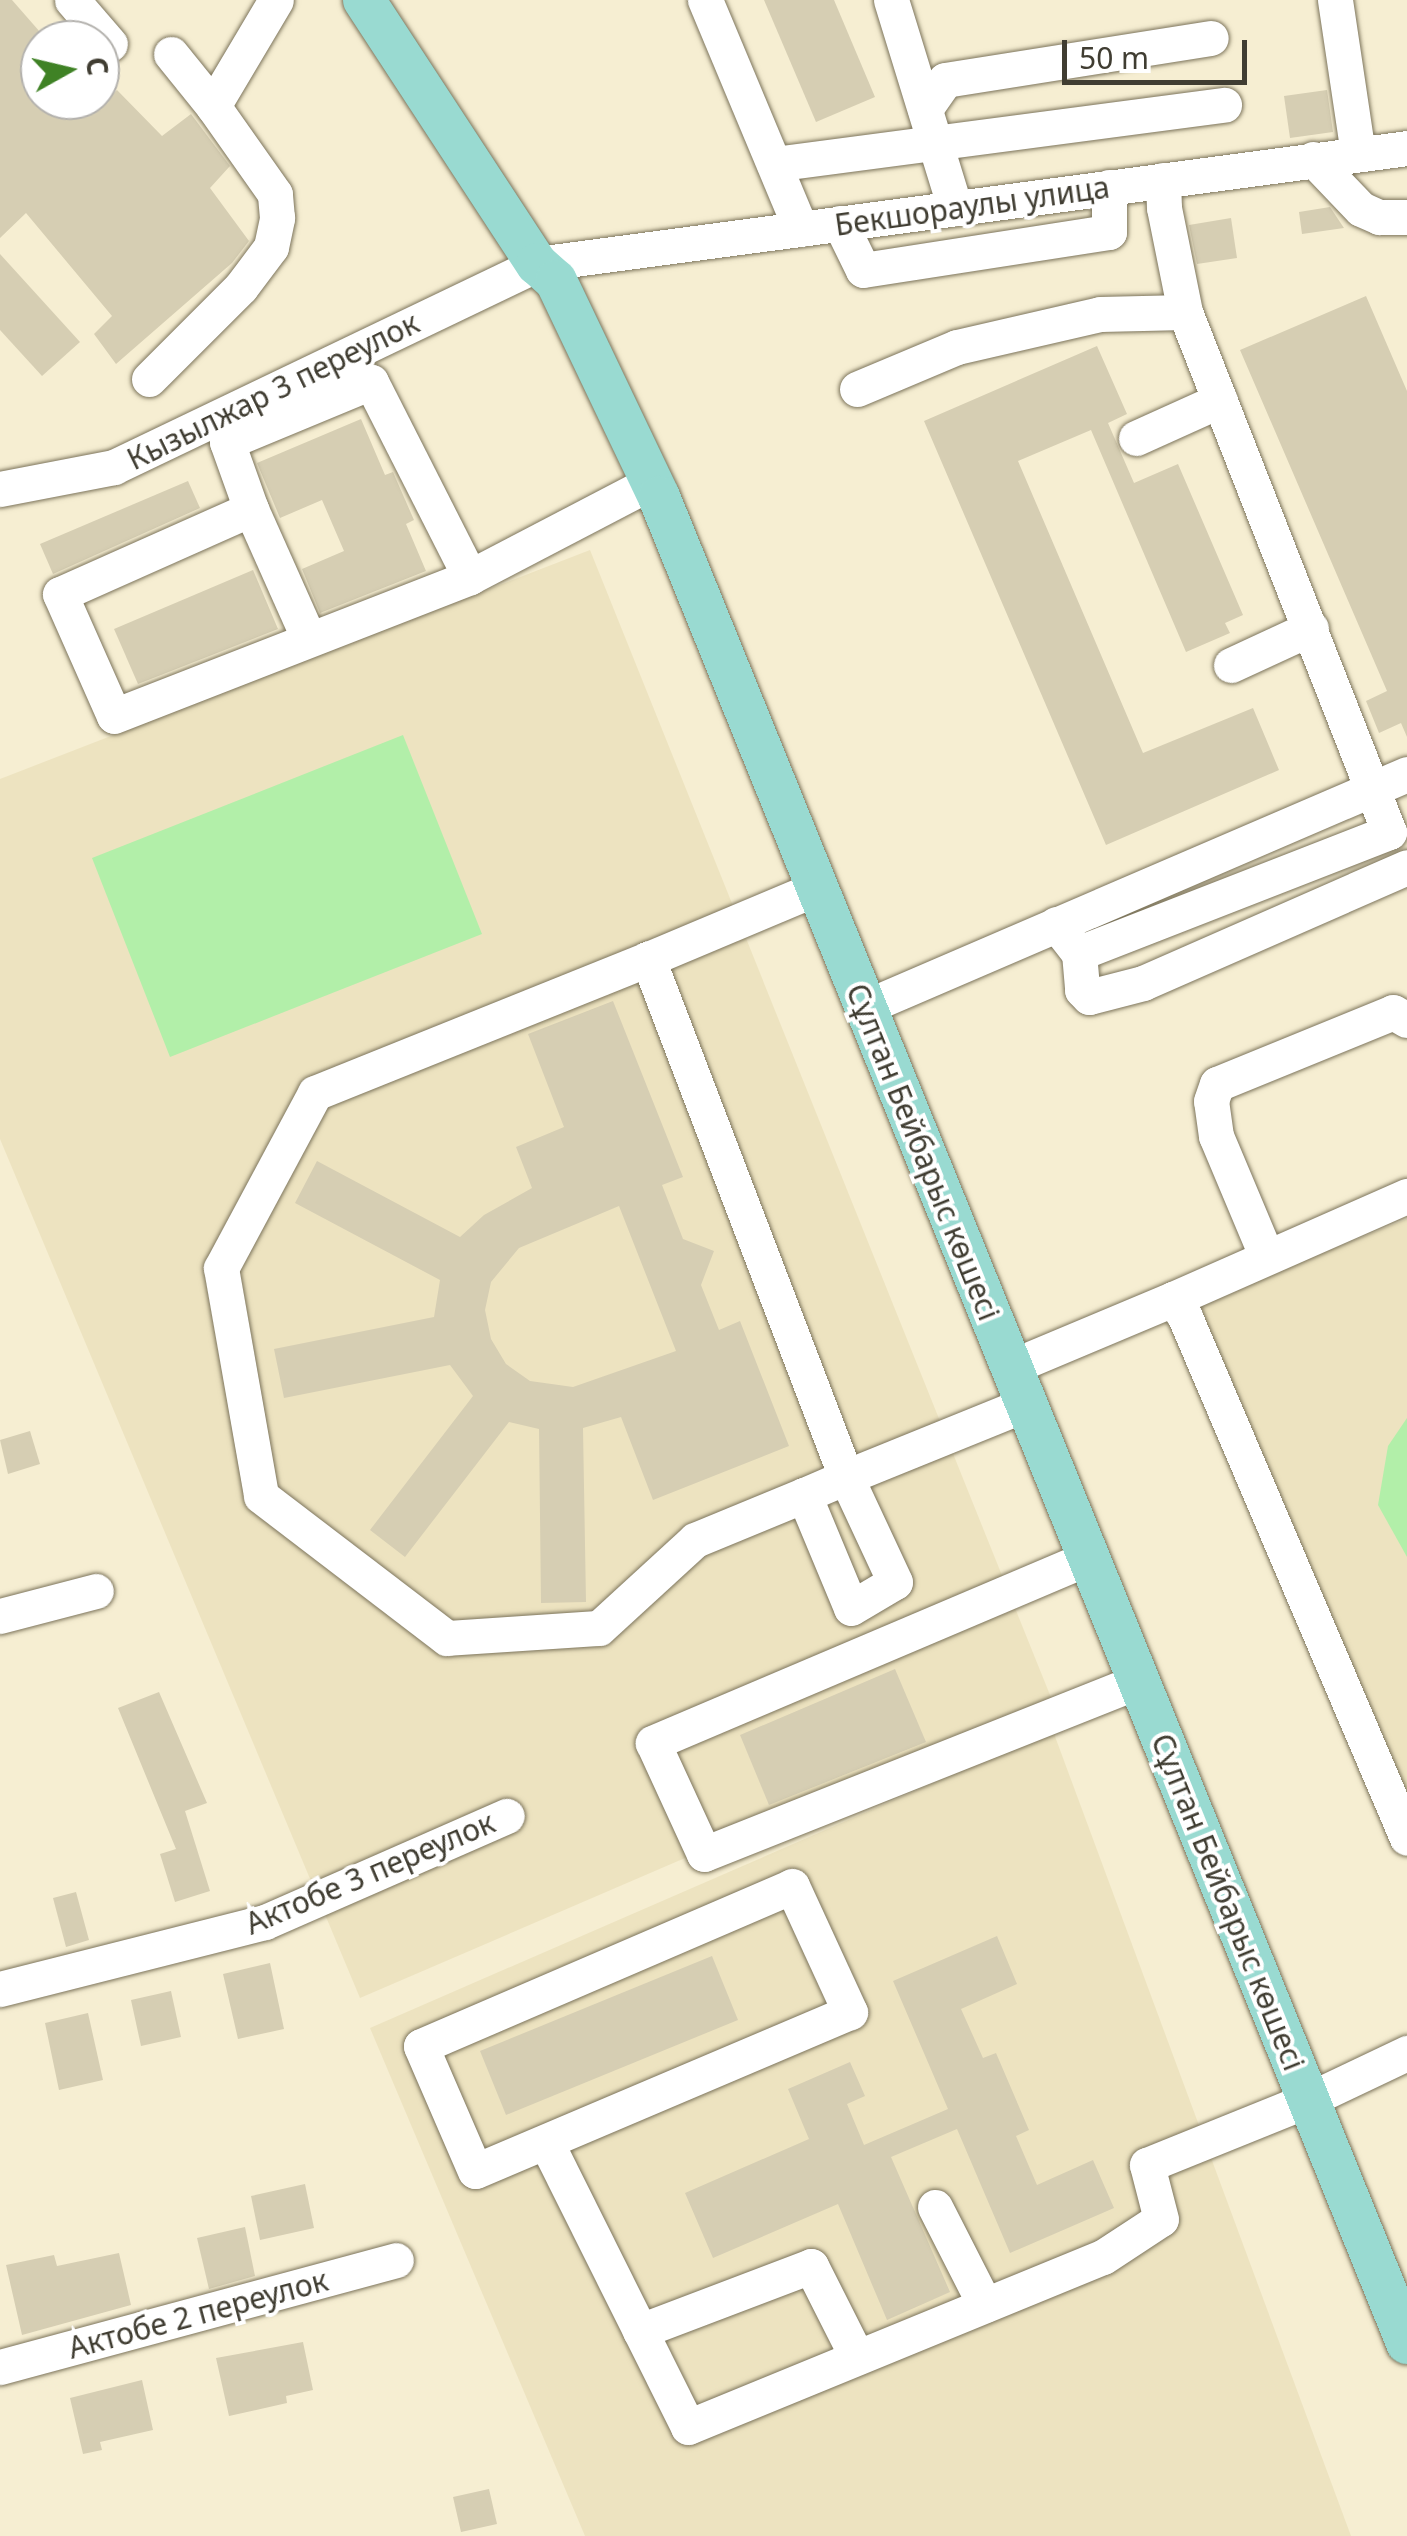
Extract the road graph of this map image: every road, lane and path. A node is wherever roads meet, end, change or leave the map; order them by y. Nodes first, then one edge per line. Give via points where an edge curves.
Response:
1 (72, 0) edge
2 (276, 0) edge
3 (364, 0) edge
4 (706, 0) edge
5 (891, 0) edge
6 (1335, 0) edge
7 (89, 20) edge
8 (1211, 38) dead end
9 (171, 54) dead end
10 (1224, 105) dead end
11 (213, 106) junction
12 (930, 126) junction
13 (1407, 148) edge
14 (1358, 154) junction
15 (1313, 159) junction
16 (774, 164) junction
17 (1163, 180) junction
18 (1108, 187) junction
19 (955, 208) junction
20 (1407, 216) edge
21 (840, 224) junction
22 (801, 228) junction
23 (537, 264) junction
24 (1184, 312) junction
25 (148, 380) dead end
26 (857, 390) dead end
27 (1220, 400) junction
28 (1136, 438) dead end
29 (652, 482) junction
30 (0, 488) edge
31 (251, 510) junction
32 (470, 576) junction
33 (1311, 628) junction
34 (309, 640) junction
35 (1232, 666) dead end
36 (1391, 780) edge
37 (1398, 828) edge
38 (1407, 866) edge
39 (817, 888) junction
40 (1056, 924) junction
41 (1079, 954) junction
42 (648, 959) junction
43 (863, 1008) junction
44 (1407, 1020) edge
45 (1407, 1196) edge
46 (1266, 1255) junction
47 (1172, 1299) junction
48 (1019, 1386) junction
49 (846, 1477) junction
50 (804, 1494) junction
51 (1088, 1558) junction
52 (96, 1592) dead end
53 (0, 1616) edge
54 (1138, 1681) junction
55 (507, 1816) dead end
56 (1407, 1838) edge
57 (0, 1989) edge
58 (1407, 2053) edge
59 (1308, 2100) junction
60 (547, 2144) junction
61 (936, 2206) dead end
62 (396, 2260) dead end
63 (986, 2305) junction
64 (640, 2331) junction
65 (1407, 2343) edge
66 (857, 2358) junction
67 (0, 2367) edge

1 - 7 street
2 - 11 street
3 - 23 main road, Сұлтан Бейбарыс көшесі
4 - 16 street
5 - 12 street
6 - 14 street
8 - 12 street via 945,80
9 - 11 street
10 - 12 street
11 - 25 street via 276,194 271,247 241,287
12 - 16 street
12 - 19 street
13 - 14 street, Бекшораулы улица
14 - 15 street, Бекшораулы улица
15 - 17 street, Бекшораулы улица
15 - 20 street via 1361,209 1380,217
16 - 22 street
17 - 18 street, Бекшораулы улица
17 - 24 street
18 - 19 street, Бекшораулы улица
18 - 21 street via 1108,232 862,270
19 - 21 street, Бекшораулы улица
21 - 22 street, Бекшораулы улица
22 - 23 street, Бекшораулы улица
23 - 29 main road, Сұлтан Бейбарыс көшесі via 556,282
23 - 30 street, Кызылжар 3 переулок via 114,468
24 - 26 street via 1100,314 957,347
24 - 27 street
27 - 28 street
27 - 33 street
29 - 32 street
29 - 39 main road, Сұлтан Бейбарыс көшесі
31 - 32 street via 227,442 371,382
31 - 34 street
31 - 34 street via 60,594 114,716
32 - 34 street
33 - 35 street
33 - 36 street
36 - 37 street
36 - 40 street
37 - 41 street
38 - 41 street via 1143,984 1090,998 1082,990
39 - 42 street
39 - 43 main road, Сұлтан Бейбарыс көшесі
40 - 41 street
40 - 43 street
42 - 49 street
42 - 50 street via 314,1093 221,1268 261,1496 447,1638 598,1628 696,1540
43 - 48 main road, Сұлтан Бейбарыс көшесі
44 - 46 street via 1393,1012 1217,1084 1211,1102 1216,1136
45 - 46 street
46 - 47 street
47 - 48 street
47 - 56 street
48 - 49 street
48 - 51 main road, Сұлтан Бейбарыс көшесі
49 - 50 street
49 - 50 street via 895,1582 851,1608
51 - 54 main road, Сұлтан Бейбарыс көшесі
51 - 54 street via 654,1743 704,1854
52 - 53 street
54 - 59 main road, Сұлтан Бейбарыс көшесі
55 - 57 street, Актобе 3 переулок via 265,1922
58 - 59 street
59 - 63 street via 1147,2165 1161,2219 1103,2257
59 - 65 main road, Сұлтан Бейбарыс көшесі
60 - 60 street via 475,2171 421,2046 792,1886 850,2012
60 - 64 street
61 - 63 street
62 - 67 street, Актобе 2 переулок
63 - 66 street
64 - 66 street via 811,2266
64 - 66 street via 688,2427

